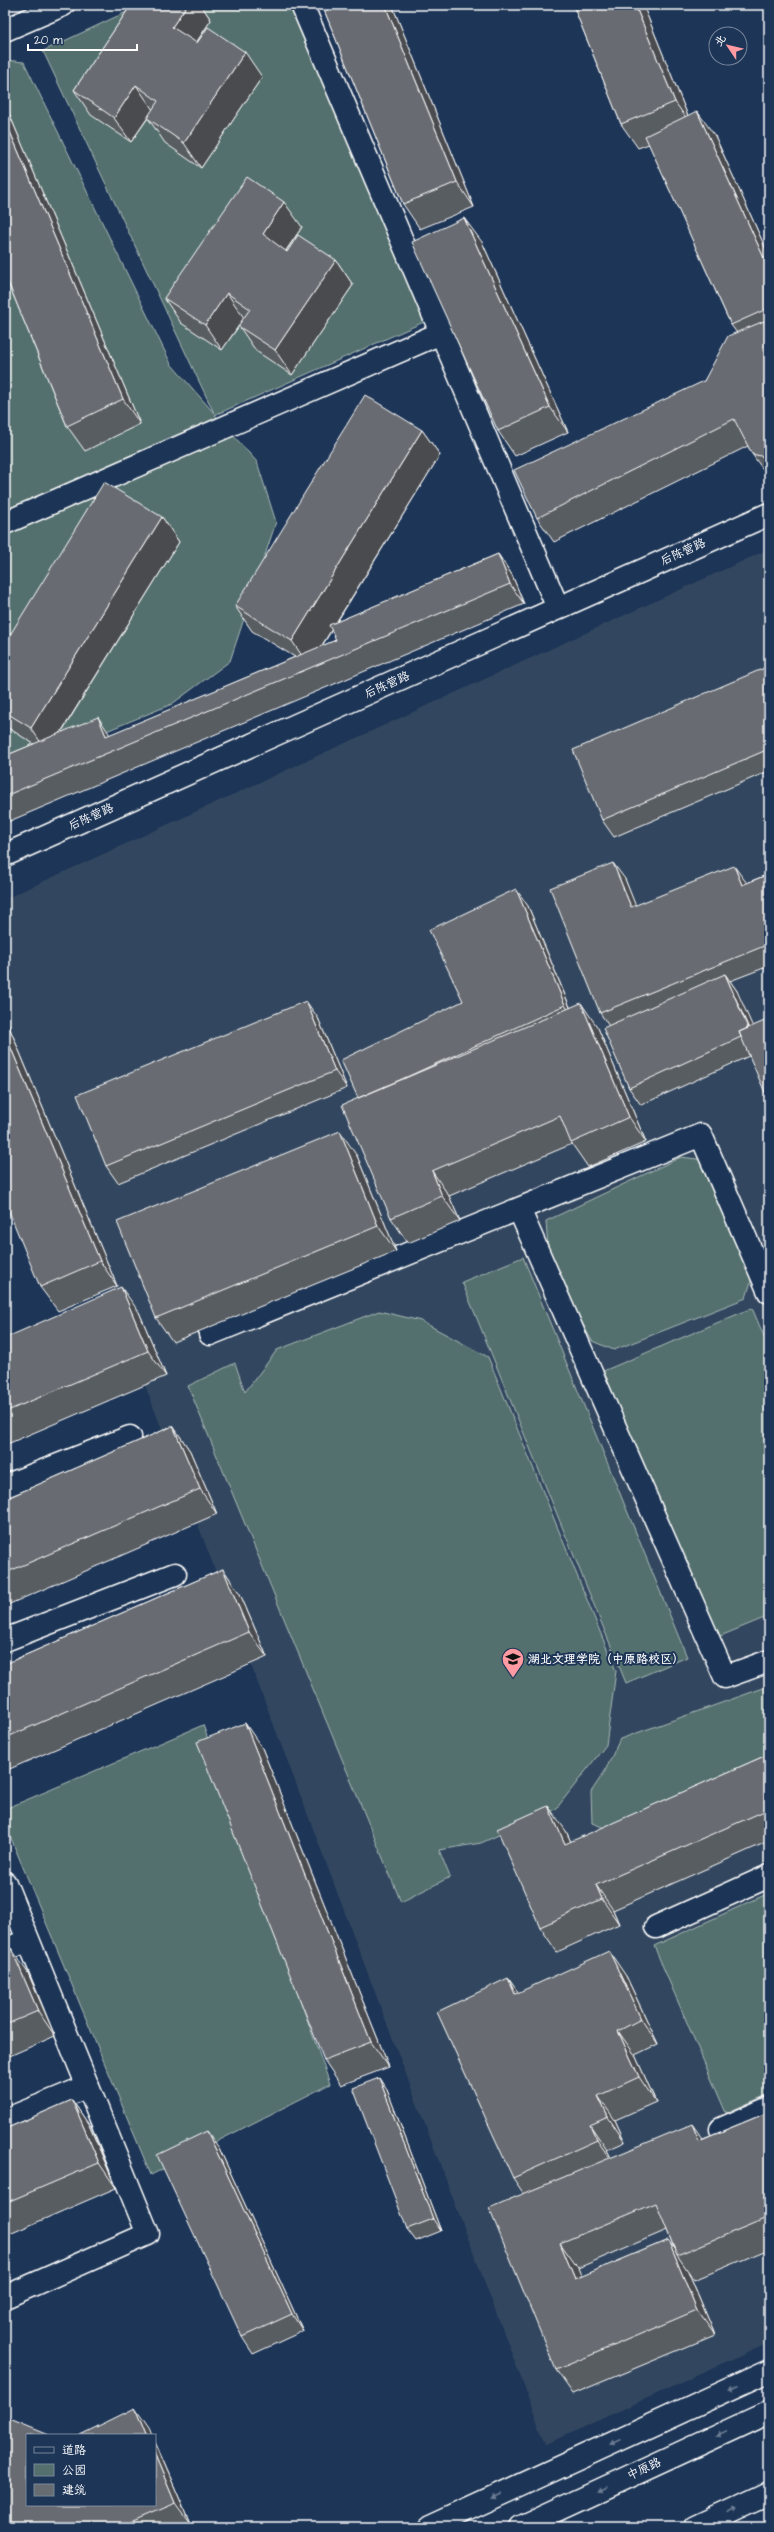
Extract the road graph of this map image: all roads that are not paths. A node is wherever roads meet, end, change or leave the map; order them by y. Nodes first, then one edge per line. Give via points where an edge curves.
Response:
1 (63, 5) edge
2 (302, 5) edge
3 (5, 30) edge
4 (442, 333) junction
5 (769, 514) edge
6 (5, 523) edge
7 (558, 608) junction
8 (5, 856) edge
9 (519, 1209) junction
10 (768, 1289) edge
11 (210, 1334) dead end
12 (130, 1437) dead end
13 (5, 1486) edge
14 (175, 1574) dead end
15 (5, 1640) edge
16 (769, 1662) edge
17 (769, 1876) edge
18 (5, 1883) edge
19 (656, 1927) dead end
20 (28, 1940) junction
21 (5, 1950) edge
22 (88, 2086) junction
23 (769, 2108) edge
24 (5, 2120) edge
25 (721, 2129) dead end
26 (5, 2297) edge
27 (769, 2371) edge
28 (769, 2412) edge
29 (769, 2493) edge
30 (430, 2527) edge
31 (520, 2527) edge
32 (696, 2527) edge

1 - 3 street
2 - 4 street
4 - 6 street
4 - 7 street
5 - 7 street, 后陈营路
7 - 8 street, 后陈营路
9 - 10 street via 700,1135
9 - 11 street
9 - 16 street via 725,1677
12 - 13 street
14 - 15 street
17 - 19 street
18 - 20 street
20 - 21 street
20 - 22 street
22 - 24 street
22 - 26 street via 148,2234
23 - 25 street
27 -> 30 street
28 -> 31 street, 中原路
32 -> 29 street

